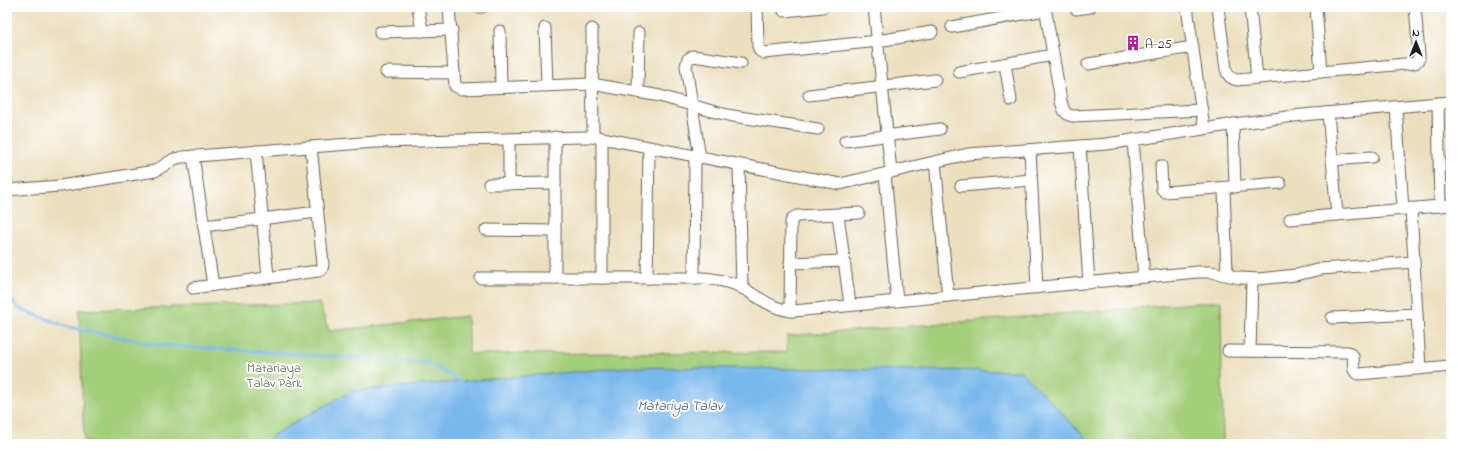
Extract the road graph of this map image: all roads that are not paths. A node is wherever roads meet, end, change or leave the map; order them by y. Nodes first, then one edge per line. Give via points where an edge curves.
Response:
1 (418, 7) edge
2 (449, 7) edge
3 (478, 7) edge
4 (482, 7) edge
5 (757, 7) edge
6 (823, 7) edge
7 (874, 7) edge
8 (1090, 7) edge
9 (1187, 7) edge
10 (1218, 7) edge
11 (1250, 7) edge
12 (1316, 7) edge
13 (1415, 7) edge
14 (1045, 8) edge
15 (1076, 9) dead end
16 (784, 11) dead end
17 (952, 27) dead end
18 (545, 28) dead end
19 (592, 29) dead end
20 (422, 30) junction
21 (452, 30) junction
22 (500, 31) dead end
23 (380, 32) dead end
24 (932, 32) dead end
25 (639, 33) dead end
26 (878, 41) junction
27 (1193, 47) junction
28 (1053, 55) junction
29 (741, 63) dead end
30 (1004, 64) junction
31 (1088, 64) dead end
32 (386, 72) dead end
33 (959, 72) dead end
34 (1321, 72) junction
35 (454, 73) junction
36 (1257, 78) junction
37 (935, 80) dead end
38 (592, 84) junction
39 (547, 86) junction
40 (501, 87) junction
41 (882, 87) junction
42 (638, 91) junction
43 (809, 95) dead end
44 (1011, 100) dead end
45 (1451, 102) edge
46 (1438, 103) junction
47 (691, 105) junction
48 (1396, 107) junction
49 (1202, 110) junction
50 (1328, 113) junction
51 (1233, 124) junction
52 (1204, 128) junction
53 (818, 129) dead end
54 (940, 129) dead end
55 (887, 135) junction
56 (555, 137) junction
57 (509, 138) junction
58 (598, 138) junction
59 (1133, 140) junction
60 (845, 141) dead end
61 (1080, 146) junction
62 (311, 147) junction
63 (649, 148) junction
64 (1030, 150) junction
65 (256, 151) junction
66 (193, 156) junction
67 (697, 157) junction
68 (1372, 157) dead end
69 (1332, 160) junction
70 (935, 162) junction
71 (739, 165) junction
72 (1161, 166) dead end
73 (888, 173) junction
74 (1031, 180) junction
75 (555, 183) junction
76 (489, 184) dead end
77 (509, 184) junction
78 (1280, 184) dead end
79 (961, 186) dead end
80 (1230, 188) junction
81 (7, 190) edge
82 (1446, 205) edge
83 (1407, 209) junction
84 (318, 212) junction
85 (859, 213) dead end
86 (838, 214) junction
87 (1337, 215) junction
88 (262, 219) junction
89 (1290, 219) dead end
90 (204, 226) junction
91 (486, 230) dead end
92 (555, 230) junction
93 (844, 261) junction
94 (1414, 262) junction
95 (790, 263) junction
96 (1227, 275) junction
97 (268, 277) junction
98 (1144, 277) junction
99 (481, 278) dead end
100 (555, 278) junction
101 (602, 278) junction
102 (647, 278) junction
103 (694, 278) junction
104 (1252, 279) junction
105 (1089, 283) junction
106 (213, 285) junction
107 (193, 288) dead end
108 (742, 288) junction
109 (1036, 288) junction
110 (948, 296) junction
111 (896, 301) junction
112 (850, 305) junction
113 (790, 311) junction
114 (1417, 314) junction
115 (1332, 318) dead end
116 (1228, 351) dead end
117 (1250, 351) junction
118 (1451, 366) edge
119 (1420, 369) junction

1 - 20 street
2 - 21 street
3 - 4 street
5 - 26 street via 758,46 764,53
6 - 16 street
7 - 26 street
8 - 15 street
9 - 27 street
10 - 36 street via 1228,75 1237,80
11 - 36 street
12 - 34 street
13 - 34 street via 1419,52 1415,63
14 - 17 street
14 - 28 street
18 - 39 street
19 - 38 street
20 - 21 street
20 - 23 street
21 - 35 street
22 - 40 street
24 - 26 street
25 - 42 street
26 - 41 street
27 - 31 street
27 - 49 street
28 - 30 street
28 - 49 street via 1063,108 1070,116
29 - 47 street via 693,56 688,59 686,66
30 - 33 street
30 - 44 street
32 - 35 street
34 - 36 street
35 - 40 street via 455,86 461,89
37 - 41 street
38 - 39 street
38 - 42 street
38 - 58 street
39 - 40 street
41 - 43 street
41 - 55 street
42 - 47 street
45 - 46 street
46 - 48 street
46 - 82 street
47 - 53 street via 733,116
47 - 67 street
48 - 50 street
48 - 83 street
49 - 52 street
50 - 51 street
50 - 69 street
51 - 52 street
51 - 80 street
52 - 59 street
54 - 55 street
55 - 60 street
55 - 73 street
56 - 57 street
56 - 58 street
56 - 75 street
57 - 62 street via 375,142
57 - 77 street
58 - 63 street
58 - 101 street
59 - 61 street
59 - 98 street
61 - 64 street
61 - 105 street
62 - 65 street
62 - 84 street
63 - 67 street
63 - 102 street
64 - 70 street via 968,154
64 - 74 street
65 - 66 street
65 - 88 street
66 - 81 street via 174,159 154,171 60,186
66 - 90 street
67 - 71 street
67 - 103 street
68 - 69 street
69 - 87 street
70 - 73 street
70 - 110 street
71 - 73 street via 840,184
71 - 108 street
72 - 80 street via 1162,189 1165,192
73 - 111 street
74 - 79 street
74 - 109 street
75 - 77 street
75 - 92 street
76 - 77 street
78 - 80 street
80 - 96 street
82 - 83 street
83 - 87 street
83 - 94 street
84 - 88 street
84 - 97 street via 322,269
85 - 86 street
86 - 93 street
86 - 95 street via 793,218
87 - 89 street
88 - 90 street
88 - 97 street
90 - 106 street
91 - 92 street
92 - 100 street
93 - 95 street
93 - 112 street
94 - 104 street via 1321,269 1282,278
94 - 114 street
95 - 113 street
96 - 98 street via 1197,272
96 - 104 street
97 - 106 street
98 - 105 street
99 - 100 street
100 - 101 street
101 - 102 street
102 - 103 street
103 - 108 street via 711,279
104 - 117 street
105 - 109 street
106 - 107 street
108 - 113 street via 776,308
109 - 110 street
110 - 111 street
111 - 112 street
112 - 113 street
114 - 115 street
114 - 119 street
116 - 117 street
117 - 119 street via 1348,352 1353,356 1354,370 1359,374
118 - 119 street

